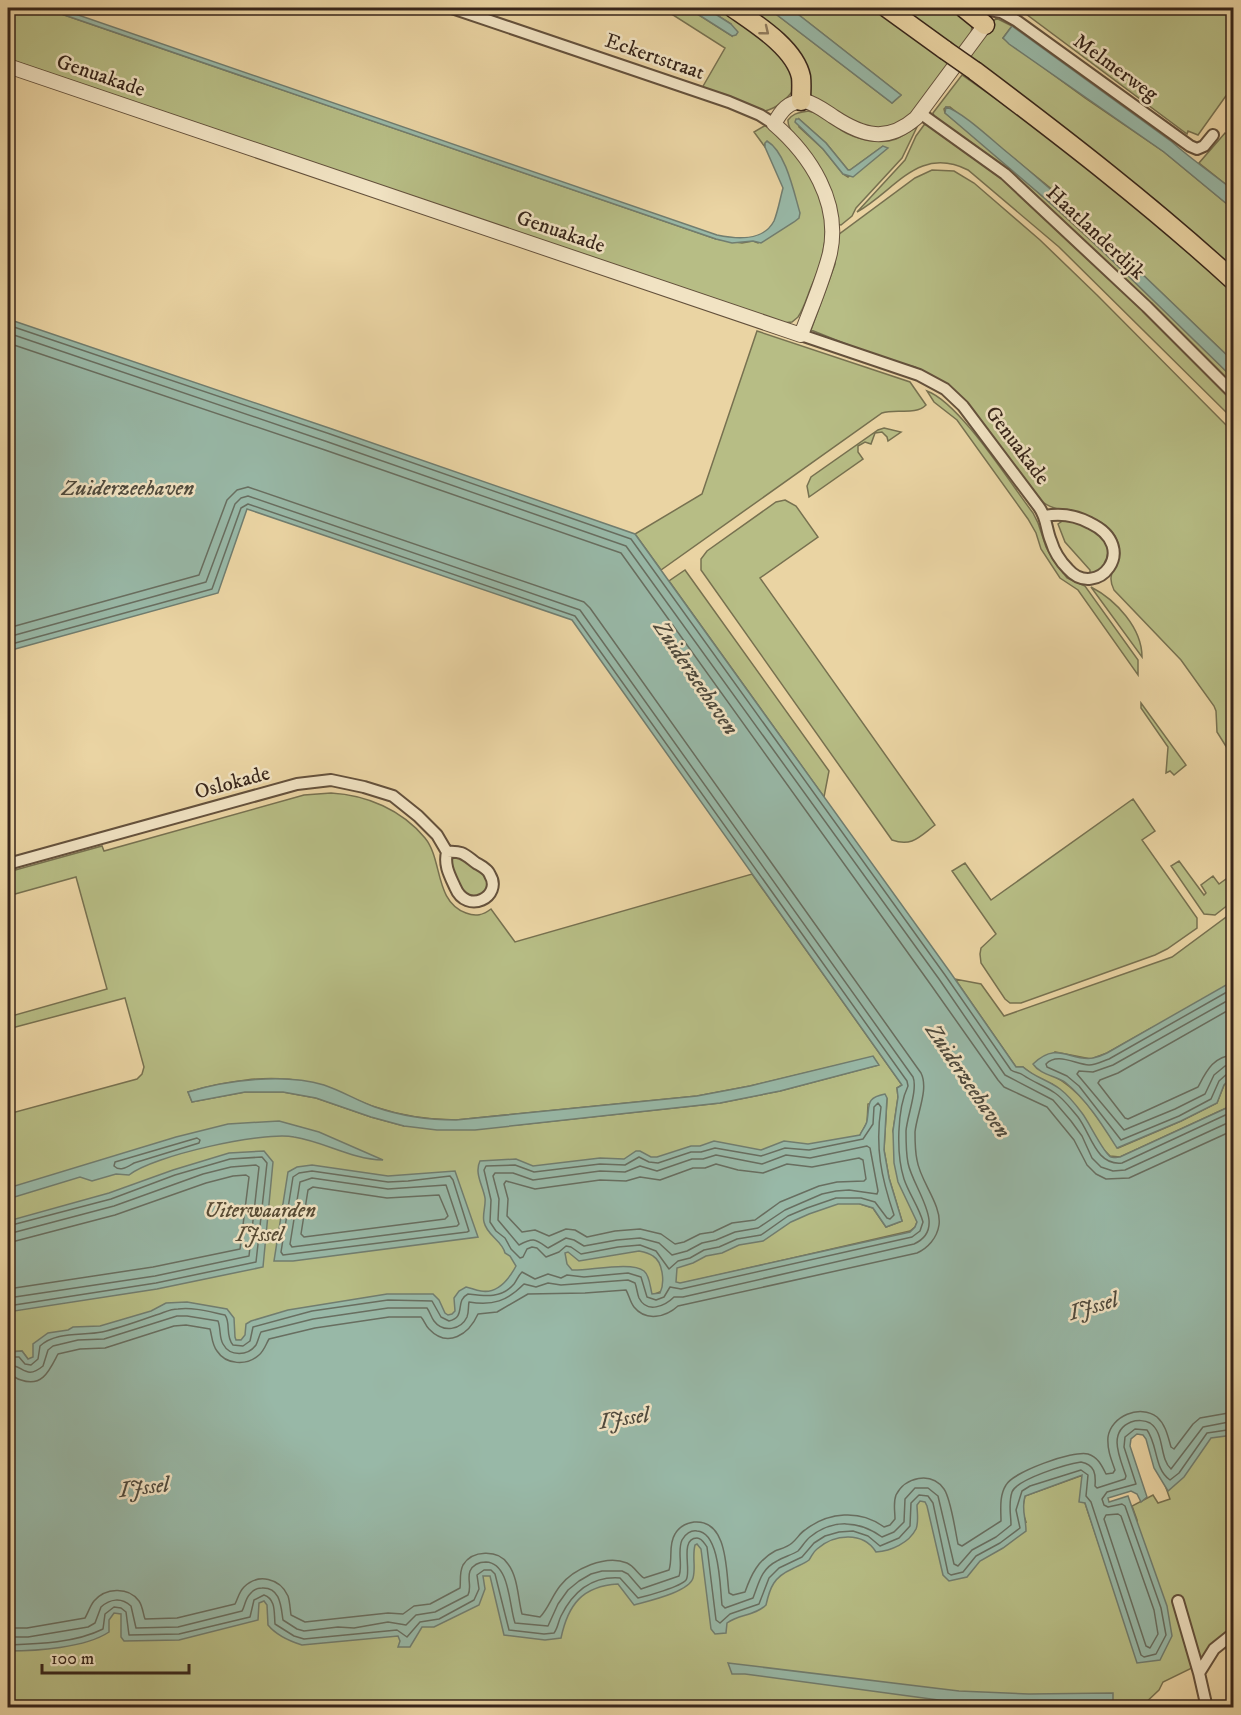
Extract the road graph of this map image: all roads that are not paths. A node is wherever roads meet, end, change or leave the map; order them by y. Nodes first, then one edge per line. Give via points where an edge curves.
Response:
1 (453, 8) edge
2 (733, 8) edge
3 (887, 8) edge
4 (964, 8) edge
5 (988, 14) edge
6 (8, 66) edge
7 (801, 101) junction
8 (920, 113) junction
9 (774, 124) junction
10 (1213, 135) dead end
11 (1233, 281) edge
12 (801, 335) junction
13 (1233, 394) edge
14 (1045, 516) junction
15 (447, 852) junction
16 (8, 864) edge
17 (1178, 1601) dead end
18 (1233, 1633) edge
19 (1199, 1673) junction
20 (1207, 1707) edge

1 - 9 street, Eckertstraat via 729,102
2 -> 7 highway via 767,32 793,60 801,76
3 - 11 highway, bridge via 1097,165
4 - 5 highway
5 - 8 street
5 - 10 street, Melmerweg via 1001,12 1017,21 1190,146 1204,146
6 - 12 street, Genuakade
7 - 8 street via 856,130 874,135 901,129
7 - 9 street via 786,107
8 - 13 street, Haatlanderdijk via 1005,174 1131,291
9 - 12 street via 795,143 817,174 830,216 830,252
12 - 14 street, Genuakade via 919,375 945,390 963,406
14 - 14 street, Genuakade via 1052,545 1073,574 1093,579 1112,564 1114,549 1100,528 1067,515
15 - 15 street, Oslokade via 444,863 458,896 467,902 487,897 493,888 489,872 461,851
15 - 16 street, Oslokade via 437,834 393,796 331,780 297,784
17 - 19 street
18 - 19 street via 1214,1649
19 - 20 street

